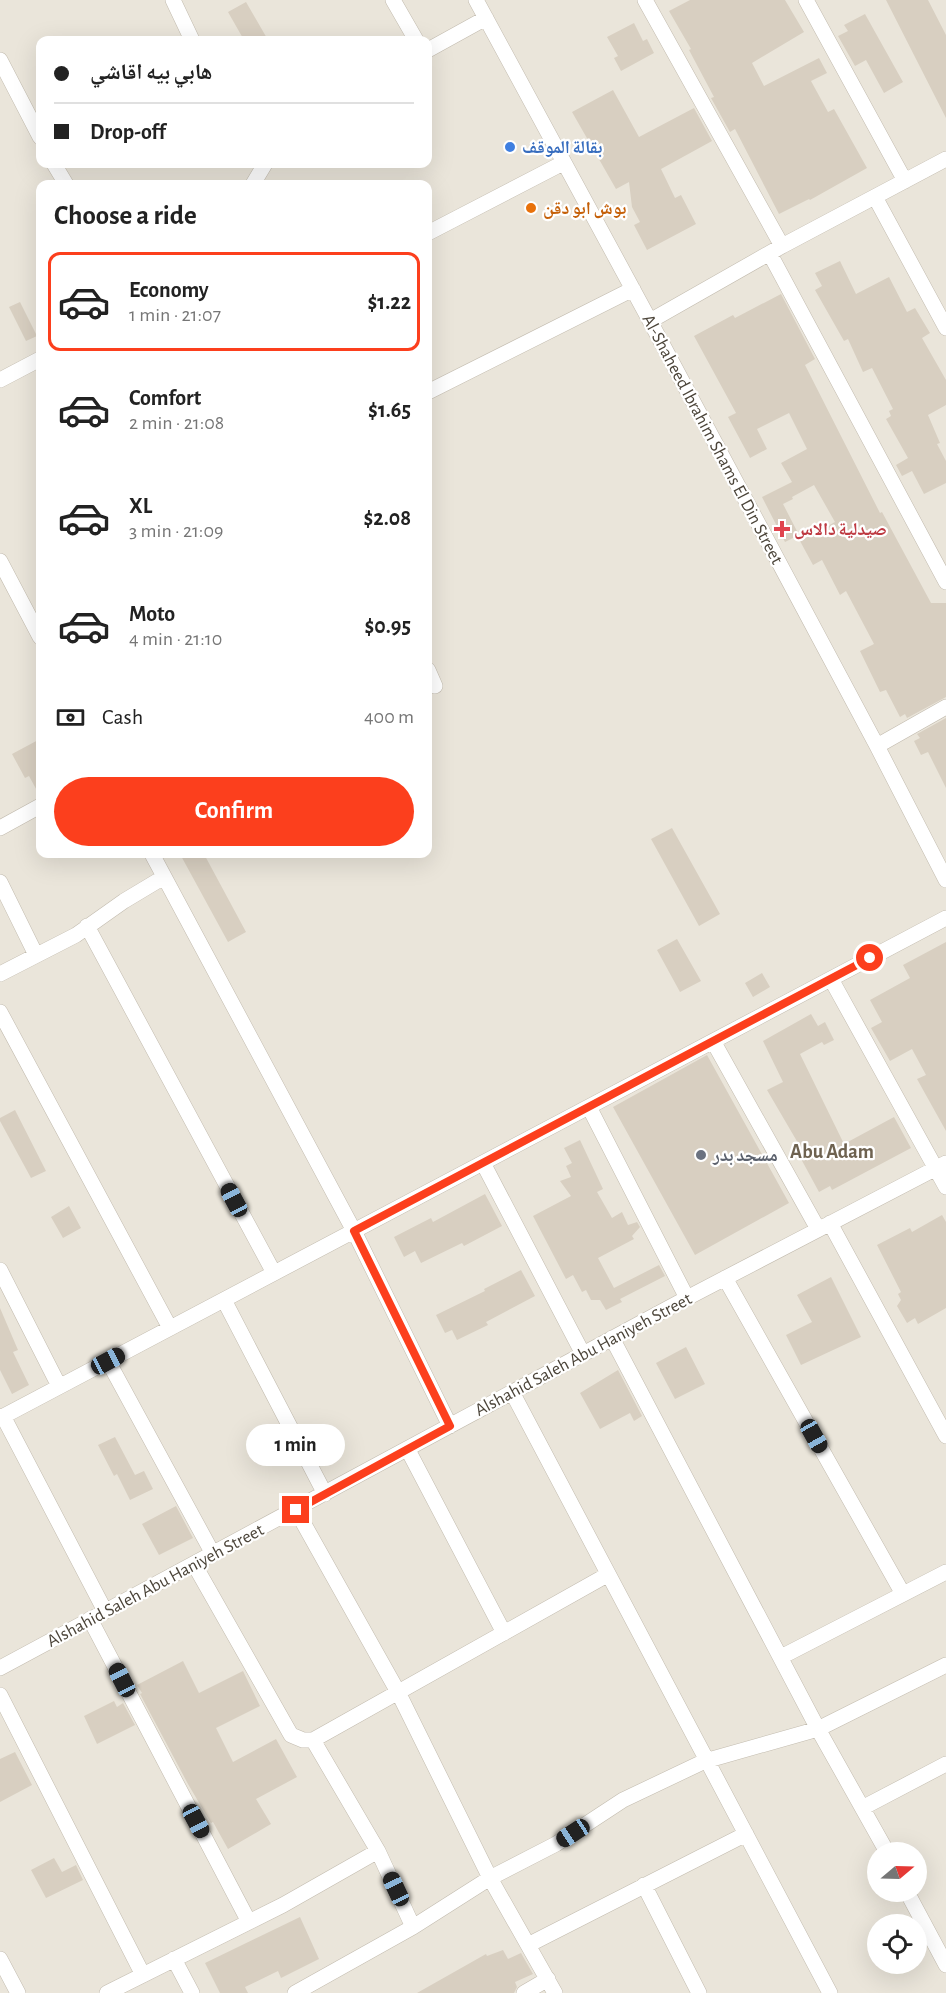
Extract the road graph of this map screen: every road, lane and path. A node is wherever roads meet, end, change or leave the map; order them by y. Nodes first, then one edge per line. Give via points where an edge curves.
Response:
1 (173, 0) edge
2 (393, 0) edge
3 (476, 0) edge
4 (645, 0) edge
5 (806, 0) edge
6 (486, 18) junction
7 (190, 36) edge
8 (414, 36) edge
9 (432, 48) edge
10 (0, 60) edge
11 (36, 129) edge
12 (946, 159) edge
13 (563, 163) junction
14 (905, 181) junction
15 (875, 197) junction
16 (432, 230) edge
17 (776, 250) junction
18 (633, 289) junction
19 (650, 321) junction
20 (946, 328) edge
21 (36, 361) edge
22 (0, 380) edge
23 (432, 390) edge
24 (0, 561) edge
25 (946, 582) edge
26 (36, 629) edge
27 (432, 679) edge
28 (435, 686) dead end
29 (946, 707) edge
30 (877, 746) junction
31 (36, 808) edge
32 (0, 828) edge
33 (946, 843) edge
34 (932, 851) junction
35 (154, 858) edge
36 (164, 877) junction
37 (946, 880) edge
38 (0, 882) edge
39 (946, 918) edge
40 (87, 926) junction
41 (36, 956) junction
42 (0, 974) edge
43 (831, 979) junction
44 (0, 1012) edge
45 (713, 1041) junction
46 (589, 1107) junction
47 (483, 1163) junction
48 (941, 1165) edge
49 (946, 1187) edge
50 (824, 1226) junction
51 (354, 1231) junction
52 (0, 1270) edge
53 (274, 1273) junction
54 (725, 1278) junction
55 (687, 1298) junction
56 (224, 1300) junction
57 (170, 1328) junction
58 (612, 1338) junction
59 (583, 1354) junction
60 (108, 1361) junction
61 (59, 1386) junction
62 (512, 1392) junction
63 (2, 1417) edge
64 (450, 1426) junction
65 (946, 1437) edge
66 (408, 1450) junction
67 (325, 1494) junction
68 (296, 1510) junction
69 (213, 1554) junction
70 (194, 1563) junction
71 (607, 1575) junction
72 (944, 1578) edge
73 (903, 1594) junction
74 (105, 1611) junction
75 (90, 1619) junction
76 (504, 1634) junction
77 (780, 1657) junction
78 (946, 1665) edge
79 (0, 1668) edge
80 (398, 1692) junction
81 (0, 1695) edge
82 (819, 1728) junction
83 (313, 1740) junction
84 (705, 1761) junction
85 (946, 1764) edge
86 (864, 1807) junction
87 (746, 1834) junction
88 (882, 1842) edge
89 (378, 1851) junction
90 (490, 1878) junction
91 (644, 1885) junction
92 (913, 1902) edge
93 (249, 1922) junction
94 (413, 1927) junction
95 (528, 1945) junction
96 (0, 1959) edge
97 (174, 1959) junction
98 (946, 1965) edge
99 (143, 1975) junction
100 (552, 1986) edge
101 (18, 1993) edge
102 (107, 1993) edge
103 (192, 1993) edge
104 (296, 1993) edge
105 (524, 1993) edge
106 (699, 1993) edge
107 (830, 1993) edge

1 - 7 street
2 - 8 street
3 - 6 street, Al-Shaheed Ibrahim Shams El Din Street
4 - 17 street
5 - 14 street
6 - 9 street
6 - 13 street, Al-Shaheed Ibrahim Shams El Din Street
10 - 11 street
12 - 14 street
13 - 16 street
13 - 18 street, Al-Shaheed Ibrahim Shams El Din Street
14 - 15 street
15 - 17 street
15 - 20 street
17 - 19 street
17 - 25 street
18 - 19 street, Al-Shaheed Ibrahim Shams El Din Street
18 - 23 street
19 - 30 street, Al-Shaheed Ibrahim Shams El Din Street
21 - 22 street
24 - 26 street
27 - 28 street
29 - 30 street
30 - 34 street, Al-Shaheed Ibrahim Shams El Din Street
31 - 32 street
33 - 34 street
34 - 37 street, Al-Shaheed Ibrahim Shams El Din Street
35 - 36 street
36 - 40 street
36 - 51 street
38 - 41 street
39 - 43 street
40 - 41 street
40 - 53 street
41 - 42 street
43 - 45 street
43 - 48 street
44 - 57 street
45 - 46 street
45 - 50 street
46 - 47 street
46 - 55 street
47 - 51 street
47 - 59 street
48 - 49 street
48 - 50 street, Alshahid Saleh Abu Haniyeh Street
50 - 54 street, Alshahid Saleh Abu Haniyeh Street
50 - 65 street
51 - 53 street
51 - 64 street
52 - 61 street
53 - 56 street
54 - 55 street, Alshahid Saleh Abu Haniyeh Street
54 - 73 street
55 - 58 street, Alshahid Saleh Abu Haniyeh Street
56 - 57 street
56 - 67 street
57 - 60 street
58 - 59 street, Alshahid Saleh Abu Haniyeh Street
58 - 77 street
59 - 62 street, Alshahid Saleh Abu Haniyeh Street
60 - 61 street
60 - 69 street
61 - 63 street
62 - 64 street, Alshahid Saleh Abu Haniyeh Street
62 - 71 street
63 - 74 street
64 - 66 street, Alshahid Saleh Abu Haniyeh Street
66 - 67 street, Alshahid Saleh Abu Haniyeh Street
66 - 76 street
67 - 68 street, Alshahid Saleh Abu Haniyeh Street
68 - 69 street, Alshahid Saleh Abu Haniyeh Street
68 - 80 street
69 - 70 street, Alshahid Saleh Abu Haniyeh Street
70 - 74 street, Alshahid Saleh Abu Haniyeh Street
70 - 83 street via 291,1735
71 - 76 street
71 - 84 street
72 - 73 street
73 - 77 street
74 - 75 street, Alshahid Saleh Abu Haniyeh Street
75 - 79 street, Alshahid Saleh Abu Haniyeh Street
75 - 93 street
76 - 80 street
77 - 82 street
78 - 82 street
80 - 83 street
80 - 90 street
81 - 99 street
82 - 84 street
82 - 86 street
83 - 89 street
84 - 87 street
84 - 90 street via 623,1800 556,1844
85 - 86 street
86 - 88 street
87 - 91 street
87 - 107 street
89 - 93 street
89 - 94 street
90 - 94 street
90 - 95 street
91 - 95 street
91 - 106 street
92 - 98 street
93 - 97 street
94 - 104 street
95 - 100 street
96 - 101 street
97 - 99 street
97 - 103 street
99 - 102 street
100 - 105 street

